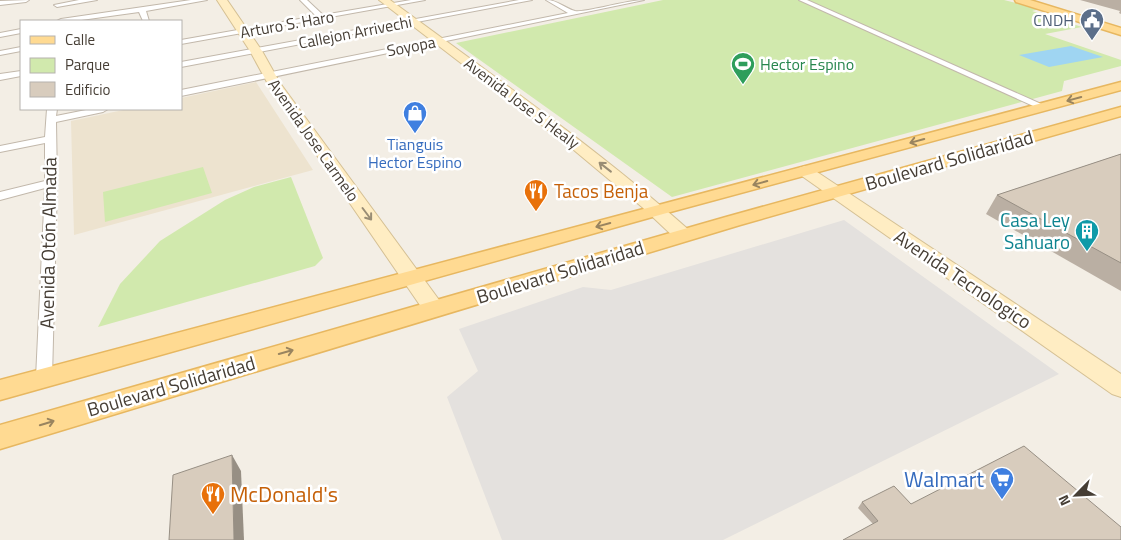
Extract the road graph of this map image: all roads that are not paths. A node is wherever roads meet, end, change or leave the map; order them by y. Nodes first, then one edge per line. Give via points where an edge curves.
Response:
1 (26, 0) edge
2 (94, 0) edge
3 (204, 0) edge
4 (222, 0) edge
5 (303, 0) edge
6 (422, 0) edge
7 (529, 0) edge
8 (549, 0) edge
9 (641, 0) edge
10 (802, 0) edge
11 (1020, 0) edge
12 (1031, 0) edge
13 (1043, 0) edge
14 (1053, 0) edge
15 (57, 3) edge
16 (388, 3) edge
17 (0, 4) edge
18 (142, 9) junction
19 (574, 13) junction
20 (322, 18) junction
21 (55, 20) edge
22 (68, 20) edge
23 (146, 20) edge
24 (412, 21) junction
25 (1121, 22) edge
26 (1121, 28) edge
27 (20, 31) edge
28 (243, 31) junction
29 (1121, 32) edge
30 (0, 34) edge
31 (439, 41) junction
32 (182, 42) edge
33 (20, 50) edge
34 (256, 51) junction
35 (0, 53) edge
36 (182, 65) edge
37 (20, 74) edge
38 (269, 74) junction
39 (0, 77) edge
40 (1121, 86) edge
41 (182, 93) edge
42 (1121, 103) edge
43 (1043, 107) junction
44 (94, 110) edge
45 (1121, 111) edge
46 (52, 114) edge
47 (50, 138) junction
48 (0, 149) edge
49 (805, 171) junction
50 (880, 180) junction
51 (52, 183) junction
52 (836, 192) junction
53 (0, 196) edge
54 (656, 210) junction
55 (683, 235) junction
56 (412, 276) junction
57 (434, 309) junction
58 (44, 378) junction
59 (1121, 387) edge
60 (0, 390) edge
61 (0, 437) edge

1 - 17 street
2 - 15 street
3 - 18 street
4 - 28 street, Avenida Jose Carmelo
5 - 20 street
6 - 16 street, Arturo S. Haro
7 - 24 street, Callejon Arrivechi
8 - 19 street
9 - 19 street, Soyopa
10 - 43 street
11 - 29 main road
12 - 26 main road
13 - 25 main road
14 - 25 main road
15 - 21 street
16 - 20 street, Arturo S. Haro
16 - 24 street, Avenida Jose S Healy
18 - 22 street
18 - 23 street
19 - 31 street, Soyopa
20 - 28 street, Arturo S. Haro
24 - 31 street, Avenida Jose S Healy
24 - 34 street, Callejon Arrivechi
27 - 30 street
28 - 32 street, Arturo S. Haro
28 - 34 street, Avenida Jose Carmelo
31 - 38 street, Soyopa
54 -> 31 street, Avenida Jose S Healy via 640,194
33 - 35 street
34 - 36 street, Callejon Arrivechi
34 - 38 street, Avenida Jose Carmelo
37 - 39 street
38 - 41 street, Soyopa
38 -> 56 street, Avenida Jose Carmelo
40 -> 43 main road, Boulevard Solidaridad
42 - 50 main road via 893,167
43 -> 49 main road, Boulevard Solidaridad
44 - 46 street
45 - 50 main road, Boulevard Solidaridad
46 - 47 street, Avenida Otón Almada
47 - 48 street
47 - 51 street, Avenida Otón Almada
49 - 52 street, Avenida Tecnologico
49 -> 54 main road, Boulevard Solidaridad
50 - 52 main road, Boulevard Solidaridad
51 - 53 street
51 - 58 street, Avenida Otón Almada
52 - 55 main road, Boulevard Solidaridad
52 - 59 street, Avenida Tecnologico
54 - 55 street, Avenida Jose S Healy
54 -> 56 main road, Boulevard Solidaridad
55 - 57 main road, Boulevard Solidaridad
56 - 57 street, Avenida Jose Carmelo
56 - 58 main road, Boulevard Solidaridad
61 -> 57 main road, Boulevard Solidaridad
58 - 60 main road, Boulevard Solidaridad

